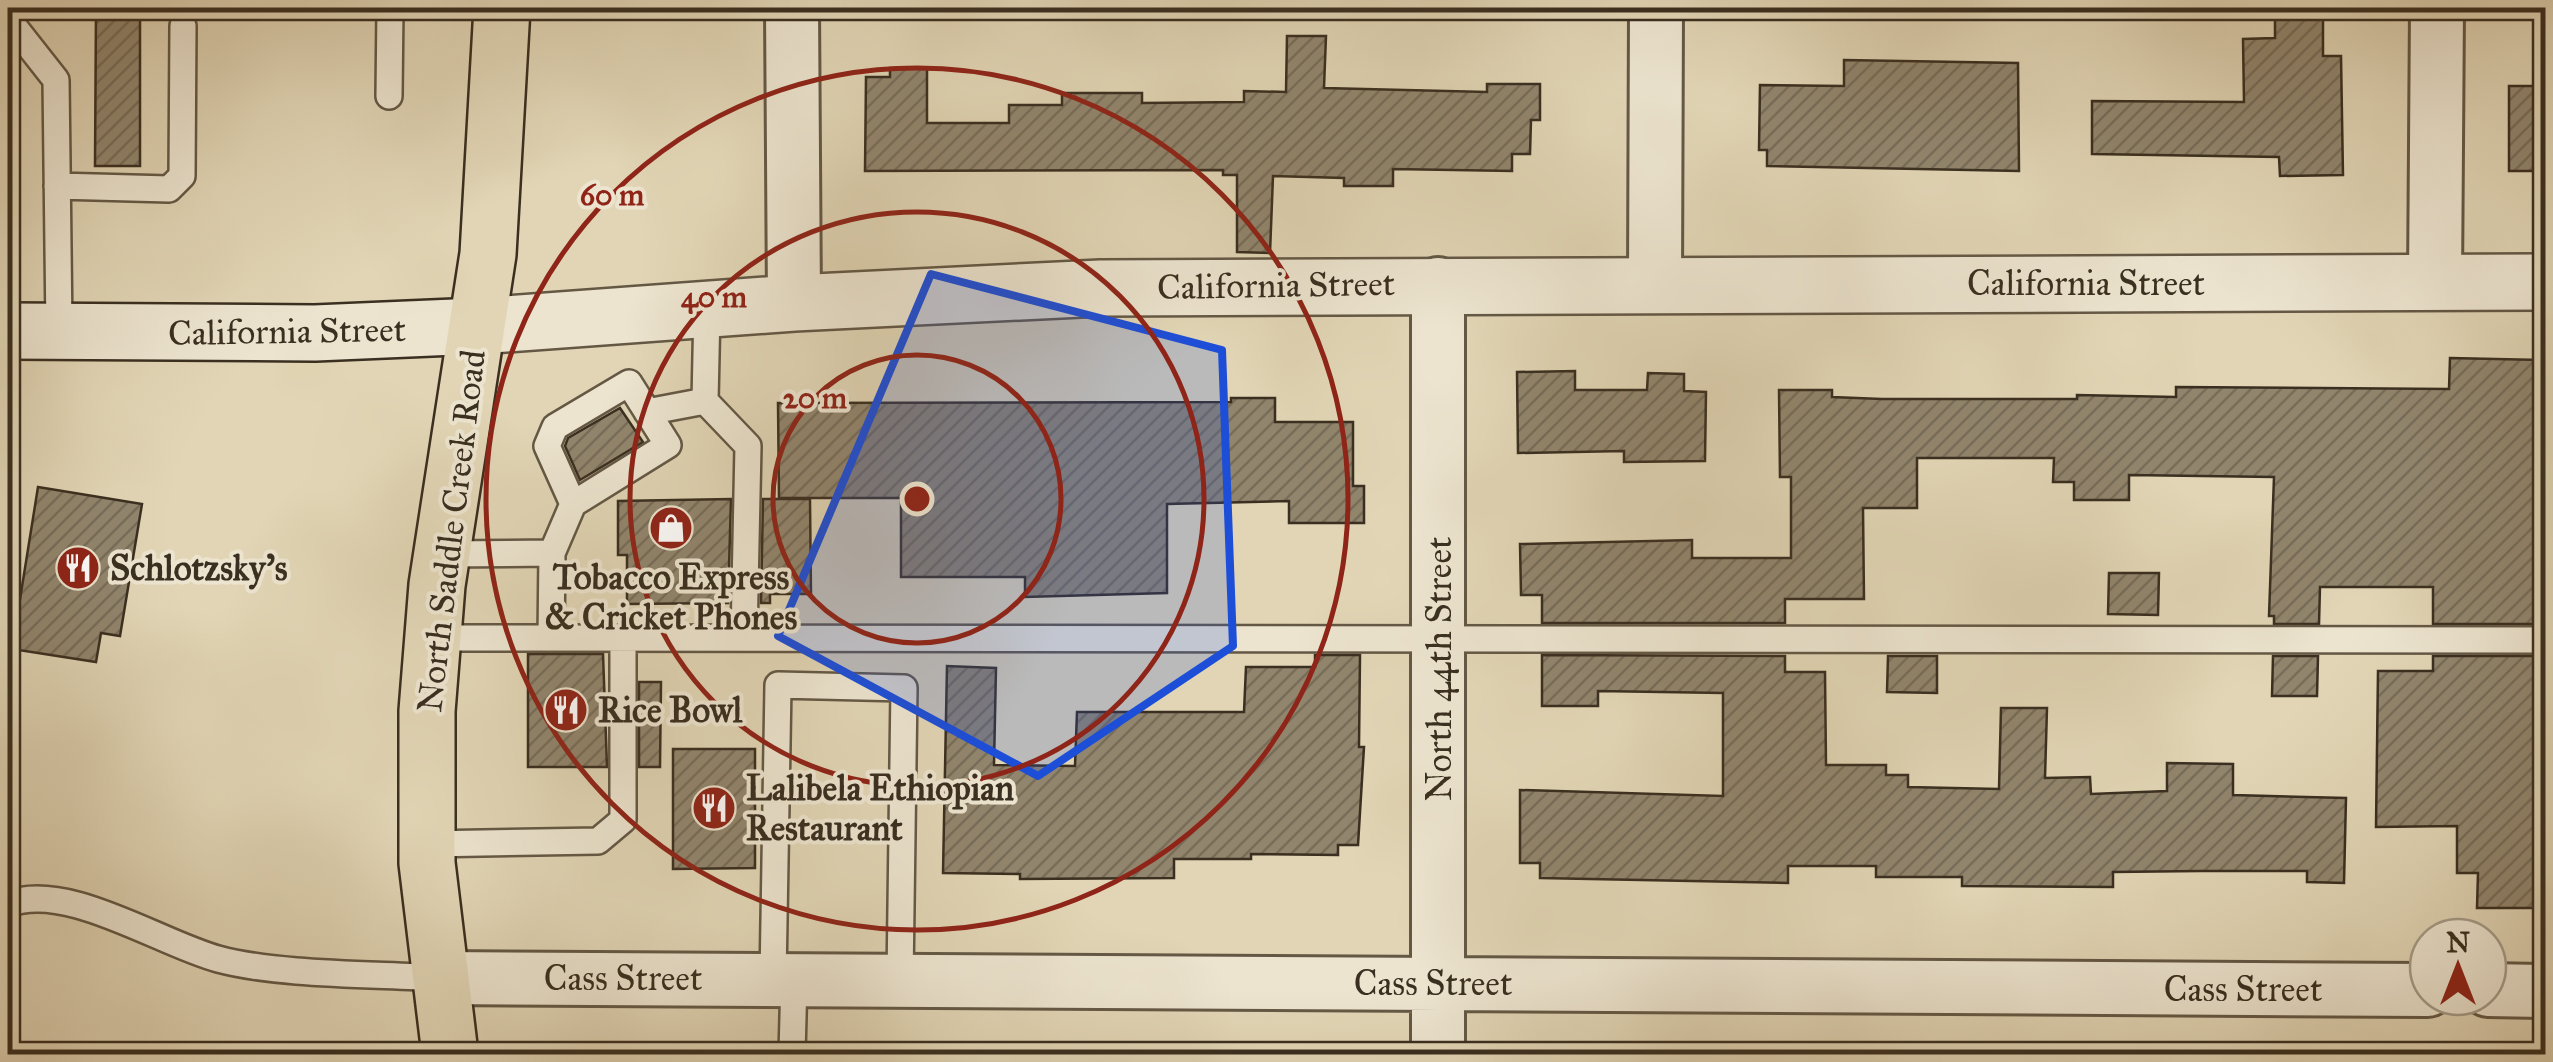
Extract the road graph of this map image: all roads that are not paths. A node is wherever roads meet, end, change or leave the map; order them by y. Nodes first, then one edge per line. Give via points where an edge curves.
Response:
1 (390, 8) edge
2 (502, 8) edge
3 (792, 8) edge
4 (1656, 8) edge
5 (2437, 8) edge
6 (8, 19) edge
7 (183, 26) dead end
8 (389, 96) dead end
9 (57, 186) junction
10 (2435, 282) junction
11 (2546, 282) edge
12 (1438, 284) junction
13 (1655, 284) junction
14 (794, 303) junction
15 (708, 309) junction
16 (478, 326) junction
17 (33, 331) edge
18 (705, 401) junction
19 (647, 412) junction
20 (573, 504) junction
21 (552, 553) junction
22 (442, 554) junction
23 (1439, 637) junction
24 (432, 638) junction
25 (550, 638) junction
26 (623, 638) junction
27 (744, 638) junction
28 (2546, 640) edge
29 (426, 844) junction
30 (8, 904) edge
31 (438, 978) junction
32 (784, 978) junction
33 (900, 980) junction
34 (1438, 982) junction
35 (2408, 990) edge
36 (2508, 990) edge
37 (2546, 991) edge
38 (450, 1054) edge
39 (792, 1054) edge
40 (1438, 1054) edge

1 - 8 lane
2 - 16 main road, North Saddle Creek Road via 495,183
3 - 14 street
4 - 13 street
5 - 10 street
6 - 9 lane via 56,80
7 - 9 lane via 182,176 169,189
9 - 17 lane
10 - 11 street, California Street
10 - 13 street, California Street
12 - 13 street, California Street
12 - 14 street, California Street via 1102,288
12 - 23 street, North 44th Street
14 - 15 street, California Street
15 - 16 street, California Street
15 - 18 lane
16 - 17 street, California Street
16 - 22 main road, North Saddle Creek Road
18 - 19 lane
18 - 27 lane via 748,446
19 - 20 lane via 668,445
19 - 20 lane via 629,383 555,427 547,446
20 - 21 lane
21 - 22 lane
21 - 25 lane
22 - 24 main road, North Saddle Creek Road
23 - 27 lane
23 - 28 lane
23 - 34 street, North 44th Street
24 - 25 lane
24 - 29 main road, North Saddle Creek Road
25 - 26 lane
26 - 27 lane
26 - 29 lane via 623,820 598,842
29 - 31 main road, North Saddle Creek Road
30 - 31 lane via 29,898 66,903 221,960
31 - 32 street, Cass Street
31 - 38 main road, North Saddle Creek Road
32 - 33 street, Cass Street
32 - 33 lane via 778,685 904,688
32 - 39 lane
33 - 34 street, Cass Street
34 - 35 street, Cass Street
34 - 40 street, North 44th Street
36 - 37 street

